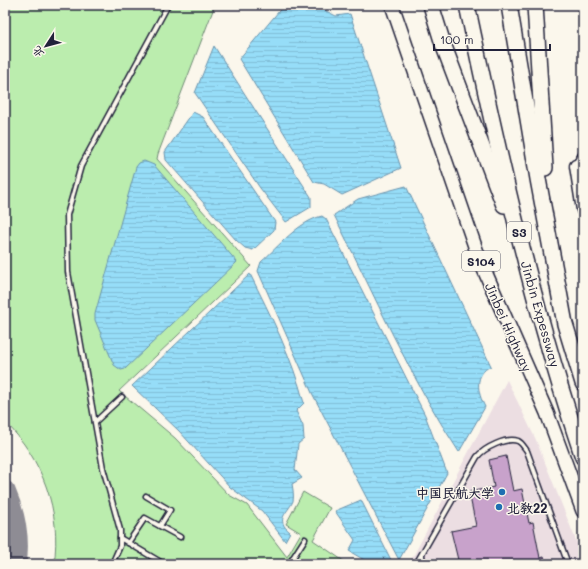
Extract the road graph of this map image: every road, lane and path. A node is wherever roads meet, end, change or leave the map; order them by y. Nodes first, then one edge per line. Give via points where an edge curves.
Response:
1 (168, 5) edge
2 (392, 5) edge
3 (397, 5) edge
4 (431, 5) edge
5 (467, 5) edge
6 (509, 5) edge
7 (535, 5) edge
8 (583, 155) edge
9 (576, 166) joint
10 (583, 210) edge
11 (550, 243) junction
12 (528, 270) junction
13 (583, 382) edge
14 (122, 397) dead end
15 (95, 422) junction
16 (583, 457) edge
17 (146, 496) dead end
18 (583, 498) edge
19 (583, 511) edge
20 (160, 526) junction
21 (180, 537) dead end
22 (120, 538) junction
23 (305, 540) dead end
24 (128, 542) junction
25 (422, 554) junction
26 (112, 564) edge
27 (164, 564) edge
28 (289, 564) edge
29 (416, 564) edge
30 (423, 564) edge
31 (568, 564) edge

1 - 15 lane via 81,166 67,215 68,272
2 - 19 main road, Jinbei Highway / S104 via 479,258 547,413
3 - 18 main road, Jinbei Highway / S104 via 484,254 553,416
4 - 12 highway via 443,44
5 - 12 highway, Jinbin Expessway / S3
6 - 11 highway, Jinbin Expessway / S3
7 - 11 highway
8 - 9 street
9 - 10 street
11 - 13 highway, Jinbin Expessway / S3 via 565,324
12 - 16 highway, Jinbin Expessway / S3
14 - 15 lane
15 - 22 lane
17 - 20 lane via 170,510
20 - 21 lane
20 - 24 lane via 145,518
22 - 24 lane
22 - 26 lane via 120,546
23 - 28 lane
24 - 27 lane
25 - 29 lane
25 - 30 lane
25 - 31 lane via 477,457 491,445 514,441 522,444 527,451

